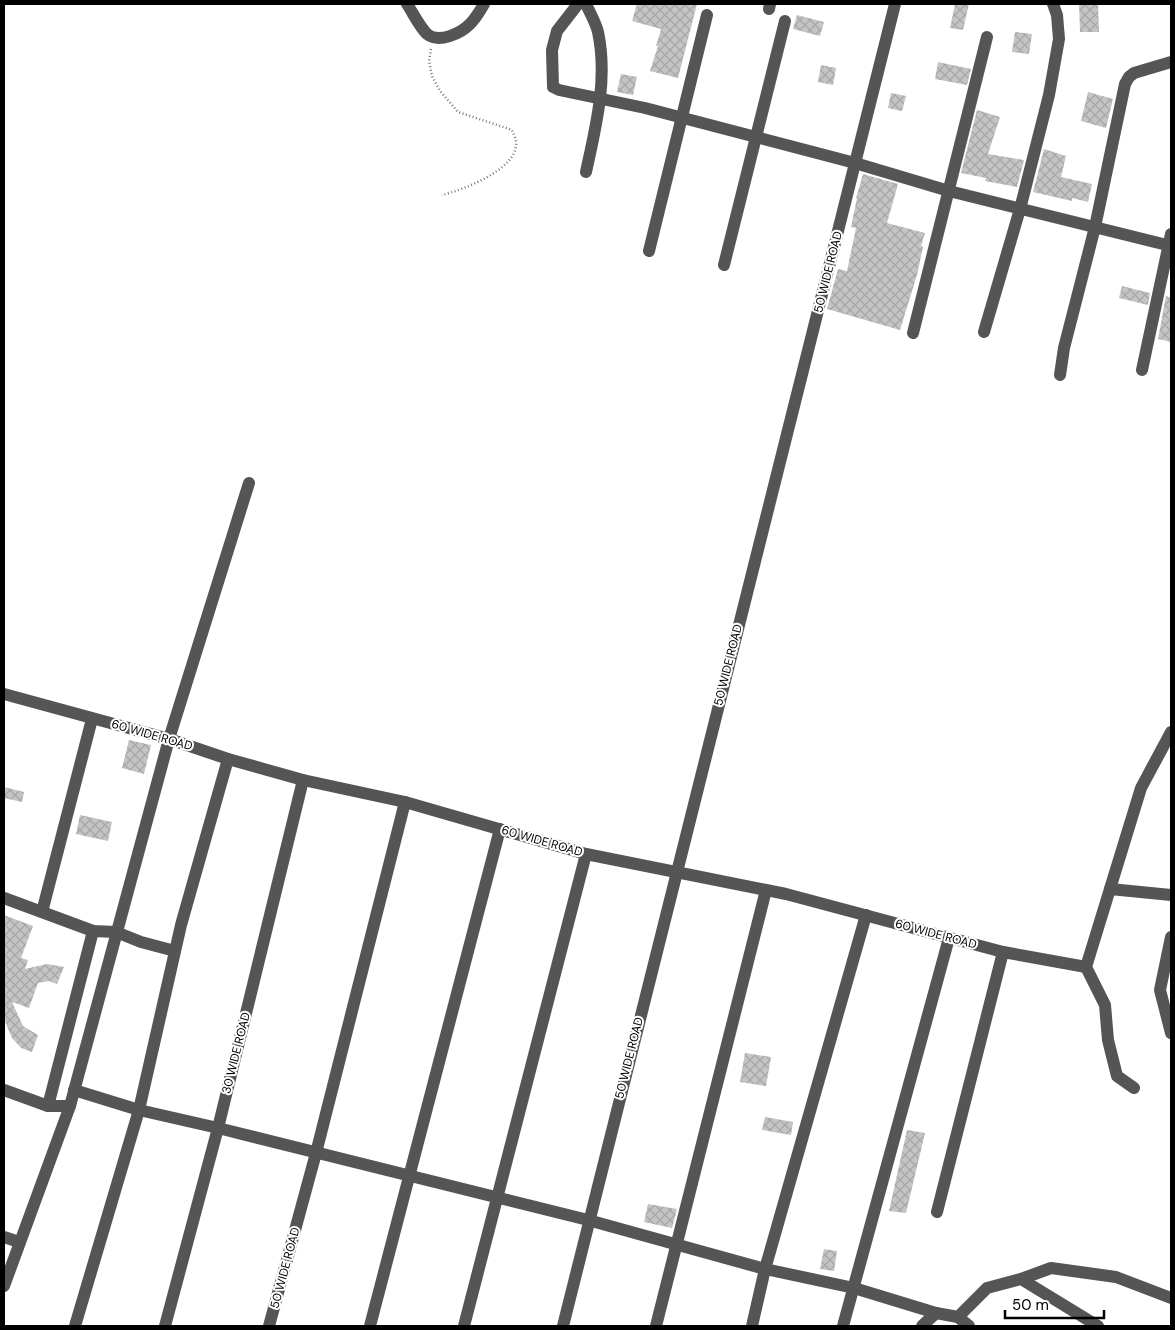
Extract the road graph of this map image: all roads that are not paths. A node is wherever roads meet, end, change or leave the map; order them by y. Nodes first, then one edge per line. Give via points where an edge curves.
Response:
1 (407, 4) edge
2 (484, 4) edge
3 (578, 4) edge
4 (586, 4) edge
5 (895, 4) edge
6 (1053, 4) edge
7 (707, 15) dead end
8 (785, 21) dead end
9 (987, 37) dead end
10 (1171, 62) edge
11 (601, 100) junction
12 (681, 118) junction
13 (756, 138) junction
14 (855, 163) junction
15 (586, 172) dead end
16 (949, 190) junction
17 (1020, 209) junction
18 (1095, 227) junction
19 (1170, 242) edge
20 (649, 251) dead end
21 (724, 266) dead end
22 (984, 332) dead end
23 (913, 333) dead end
24 (1142, 370) dead end
25 (1060, 375) dead end
26 (249, 483) dead end
27 (4, 694) edge
28 (92, 719) junction
29 (1171, 732) edge
30 (169, 739) junction
31 (228, 759) junction
32 (303, 780) junction
33 (405, 802) junction
34 (500, 829) junction
35 (586, 854) junction
36 (676, 873) junction
37 (1110, 889) junction
38 (766, 890) junction
39 (1171, 895) edge
40 (4, 898) edge
41 (42, 912) junction
42 (866, 915) junction
43 (93, 931) junction
44 (116, 932) junction
45 (1171, 937) edge
46 (949, 938) junction
47 (176, 951) junction
48 (1003, 952) junction
49 (1086, 967) junction
50 (1171, 1033) edge
51 (1134, 1088) dead end
52 (4, 1090) edge
53 (74, 1090) junction
54 (48, 1106) junction
55 (70, 1106) junction
56 (139, 1110) junction
57 (218, 1128) junction
58 (316, 1153) junction
59 (409, 1176) junction
60 (498, 1198) junction
61 (937, 1212) dead end
62 (588, 1220) junction
63 (4, 1238) edge
64 (19, 1242) junction
65 (676, 1244) junction
66 (765, 1268) junction
67 (1021, 1279) junction
68 (4, 1286) edge
69 (854, 1288) junction
70 (1171, 1298) edge
71 (936, 1313) junction
72 (958, 1317) junction
73 (75, 1326) edge
74 (165, 1326) edge
75 (269, 1326) edge
76 (370, 1326) edge
77 (464, 1326) edge
78 (562, 1326) edge
79 (656, 1326) edge
80 (752, 1326) edge
81 (843, 1326) edge
82 (922, 1326) edge
83 (969, 1326) edge
84 (1098, 1326) edge

1 - 2 street via 426,33 434,38 455,34 470,25
3 - 11 street via 558,31 552,50 553,87
4 - 11 street via 598,31
5 - 14 street, 50 WIDE ROAD
6 - 17 street via 1059,39 1049,95
7 - 12 street
8 - 13 street
9 - 16 street
10 - 18 street via 1134,73 1125,84
11 - 12 street
11 - 15 street
12 - 13 street
12 - 20 street
13 - 14 street
13 - 21 street
14 - 16 street
14 - 36 street, 50 WIDE ROAD
16 - 17 street
16 - 23 street
17 - 18 street
17 - 22 street
18 - 19 street
18 - 25 street
19 - 24 street
26 - 30 street
27 - 28 street, 60 WIDE ROAD
28 - 30 street, 60 WIDE ROAD
28 - 41 street
29 - 37 street via 1141,788
30 - 31 street, 60 WIDE ROAD
30 - 44 street
31 - 32 street, 60 WIDE ROAD
31 - 47 street
32 - 33 street, 60 WIDE ROAD
32 - 57 street, 30 WIDE ROAD
33 - 34 street, 60 WIDE ROAD
33 - 58 street, 50 WIDE ROAD
34 - 35 street, 60 WIDE ROAD
34 - 59 street
35 - 36 street, 60 WIDE ROAD
35 - 60 street
36 - 38 street, 60 WIDE ROAD
36 - 62 street, 50 WIDE ROAD
37 - 39 street
37 - 49 street
38 - 42 street, 60 WIDE ROAD
38 - 65 street
40 - 41 street
41 - 43 street
42 - 46 street, 60 WIDE ROAD
42 - 66 street
43 - 44 street
43 - 54 street
44 - 47 street
44 - 53 street
45 - 50 street via 1160,990
46 - 48 street, 60 WIDE ROAD
46 - 69 street
47 - 56 street
48 - 49 street, 60 WIDE ROAD
48 - 61 street
49 - 51 street via 1105,1005 1108,1040 1117,1076
52 - 54 street
53 - 55 street
53 - 56 street
54 - 55 street
55 - 64 street
56 - 57 street
56 - 73 street
57 - 58 street
57 - 74 street, 30 WIDE ROAD
58 - 59 street
58 - 75 street, 50 WIDE ROAD
59 - 60 street
59 - 76 street
60 - 62 street
60 - 77 street
62 - 65 street
62 - 78 street, 50 WIDE ROAD
63 - 64 street
64 - 68 street
65 - 66 street
65 - 79 street
66 - 69 street
66 - 80 street
67 - 70 street via 1052,1268 1116,1277
67 - 72 street via 987,1288
67 - 84 street
69 - 71 street
69 - 81 street
71 - 72 street
71 - 82 street
72 - 83 street

